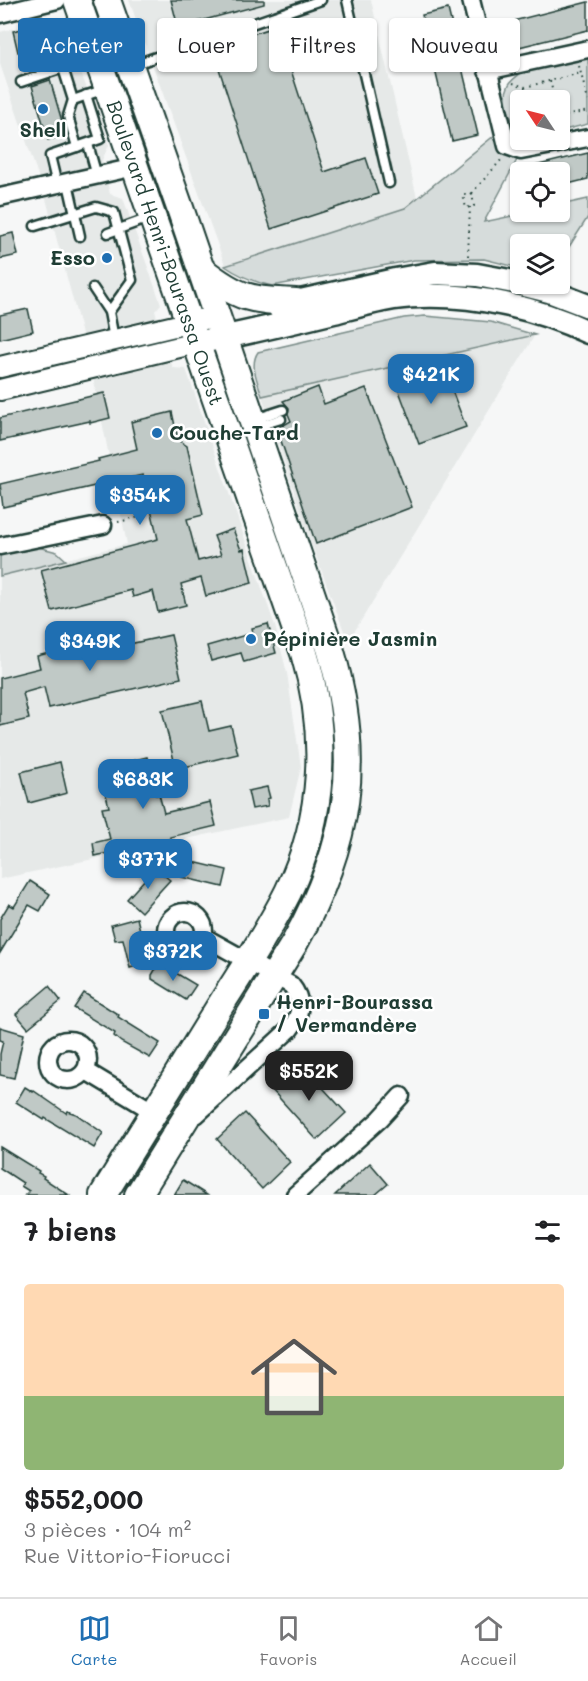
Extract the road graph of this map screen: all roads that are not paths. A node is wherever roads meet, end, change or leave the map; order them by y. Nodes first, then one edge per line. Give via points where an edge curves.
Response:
1 (57, 0) edge
2 (77, 0) edge
3 (107, 0) edge
4 (321, 0) edge
5 (347, 0) edge
6 (471, 0) edge
7 (0, 14) edge
8 (113, 18) edge
9 (475, 18) edge
10 (588, 49) edge
11 (145, 61) edge
12 (520, 64) edge
13 (132, 72) edge
14 (487, 72) edge
15 (21, 82) dead end
16 (97, 92) junction
17 (73, 100) junction
18 (111, 136) junction
19 (588, 138) edge
20 (88, 144) junction
21 (77, 147) junction
22 (135, 167) junction
23 (97, 176) junction
24 (389, 183) dead end
25 (62, 184) junction
26 (0, 197) edge
27 (76, 213) junction
28 (153, 217) junction
29 (35, 226) dead end
30 (119, 229) junction
31 (108, 233) dead end
32 (80, 236) dead end
33 (123, 247) junction
34 (113, 250) dead end
35 (201, 270) junction
36 (510, 281) edge
37 (93, 288) dead end
38 (557, 294) edge
39 (296, 302) junction
40 (588, 306) edge
41 (109, 312) junction
42 (221, 327) junction
43 (588, 332) edge
44 (193, 333) junction
45 (114, 339) junction
46 (0, 367) edge
47 (0, 390) edge
48 (282, 415) dead end
49 (254, 423) junction
50 (103, 525) road end
51 (0, 546) edge
52 (204, 937) dead end
53 (247, 961) junction
54 (274, 976) junction
55 (86, 1071) dead end
56 (401, 1096) dead end
57 (154, 1112) junction
58 (175, 1134) junction
59 (103, 1195) edge
60 (138, 1195) edge
61 (296, 1195) edge

1 - 7 street
2 - 16 main road, Boulevard Henri-Bourassa Ouest
3 - 8 main road, Boulevard Henri-Bourassa Ouest
4 - 11 lane
5 - 24 lane
6 - 9 street
10 - 12 street
13 - 35 main road, Boulevard Henri-Bourassa Ouest
14 - 19 street via 507,146 521,151
15 - 17 lane via 63,68
16 - 17 lane
16 - 18 main road, Boulevard Henri-Bourassa Ouest
17 - 21 lane via 68,116
18 - 20 lane
18 - 22 main road, Boulevard Henri-Bourassa Ouest
20 - 21 lane
20 - 23 lane
21 - 25 lane via 50,156
22 - 23 street
22 - 28 main road, Boulevard Henri-Bourassa Ouest
23 - 25 street
25 - 26 street
25 - 27 lane
27 - 29 lane
27 - 30 lane via 96,207 114,212
27 - 32 lane
28 - 30 lane
28 - 44 main road, Boulevard Henri-Bourassa Ouest
30 - 31 lane
30 - 33 lane
33 - 34 lane
33 - 41 lane via 123,266 132,280
35 - 39 main road via 248,298
35 - 42 main road, Boulevard Henri-Bourassa Ouest
36 - 39 main road via 435,273
37 - 41 lane
38 - 40 main road
39 - 42 main road
41 - 45 lane
42 - 43 main road via 419,296 466,298 510,306
42 - 44 main road
42 - 49 main road, Boulevard Henri-Bourassa Ouest
44 - 45 street
44 - 47 street
44 - 53 main road, Boulevard Henri-Bourassa Ouest via 304,652 319,727 320,781 306,844 288,891
45 - 46 street
48 - 49 lane
49 - 54 main road, Boulevard Henri-Bourassa Ouest via 337,669 348,744 347,797 333,860 316,903
50 - 51 street
52 - 53 street
53 - 54 street
53 - 57 main road, Boulevard Henri-Bourassa Ouest
54 - 58 main road, Boulevard Henri-Bourassa Ouest
54 - 58 street, Boulevard Henri-Bourassa Ouest via 291,986 297,995 300,1010 295,1023
55 - 57 street
56 - 61 street
57 - 59 main road, Boulevard Henri-Bourassa Ouest
58 - 60 main road, Boulevard Henri-Bourassa Ouest

